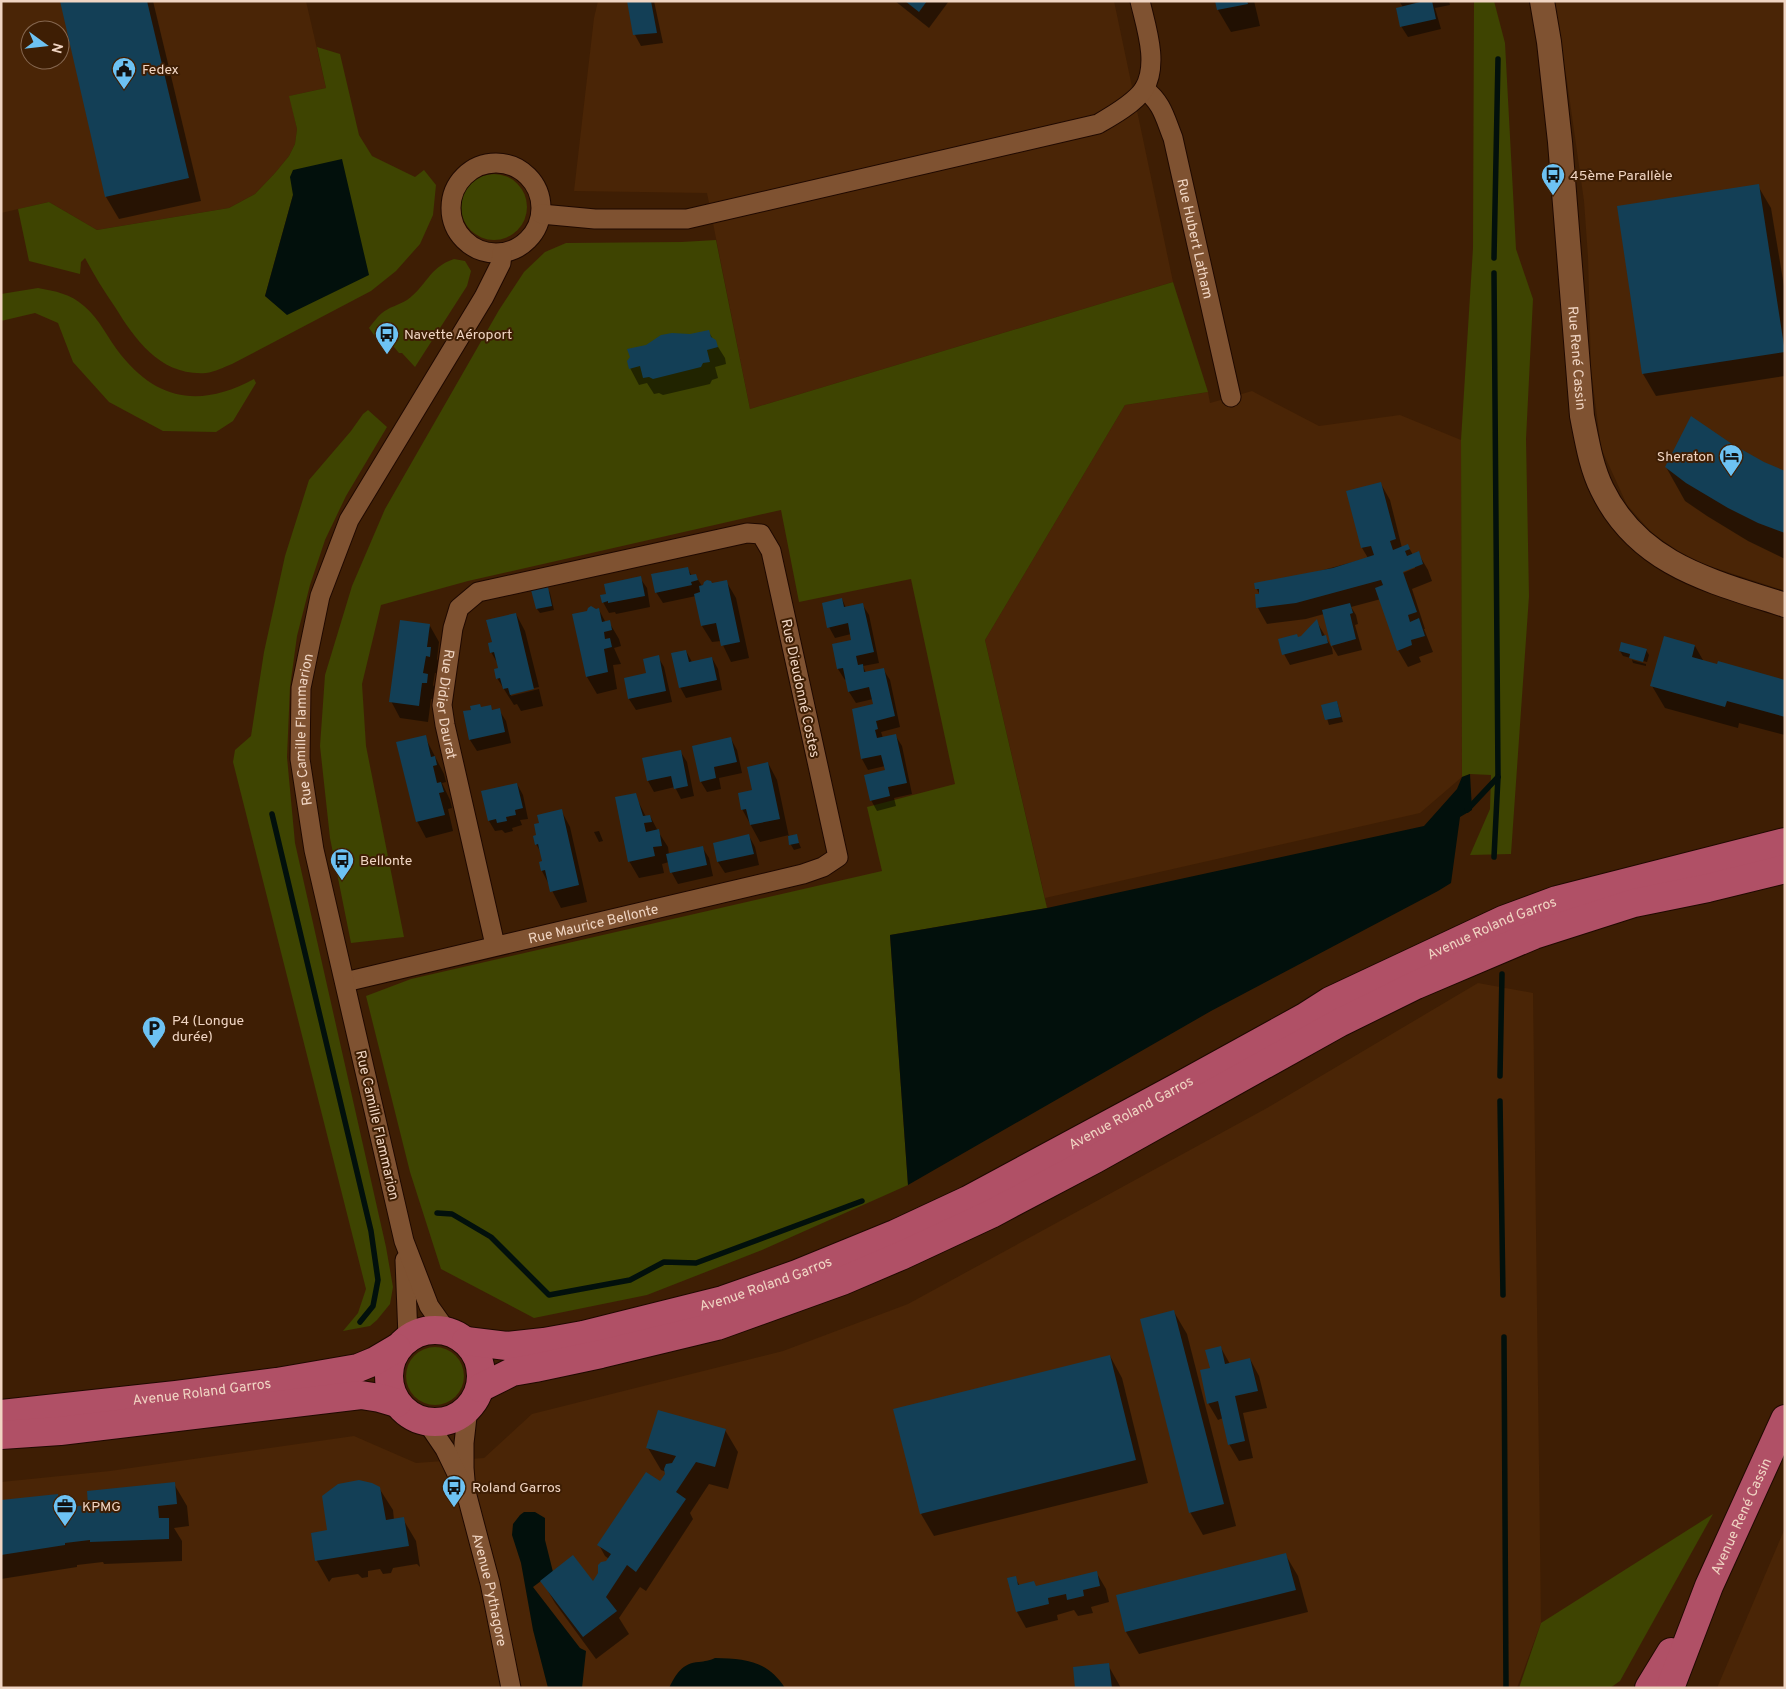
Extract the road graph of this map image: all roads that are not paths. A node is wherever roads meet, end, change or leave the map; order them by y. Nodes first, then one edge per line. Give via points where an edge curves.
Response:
1 (1140, 1) edge
2 (1542, 1) edge
3 (1144, 89) junction
4 (541, 214) junction
5 (502, 253) junction
6 (1231, 397) dead end
7 (747, 533) joint
8 (1785, 605) edge
9 (1785, 842) edge
10 (838, 857) joint
11 (1711, 860) junction
12 (1785, 869) edge
13 (1534, 935) junction
14 (496, 945) junction
15 (345, 982) junction
16 (404, 1241) junction
17 (456, 1335) junction
18 (403, 1343) junction
19 (474, 1398) junction
20 (397, 1403) junction
21 (1, 1414) edge
22 (1785, 1419) edge
23 (426, 1421) junction
24 (1, 1435) edge
25 (466, 1492) junction
26 (1710, 1586) junction
27 (511, 1688) edge
28 (1649, 1688) edge
29 (1670, 1688) edge

1 - 3 street via 1150,42 1151,68
2 - 8 street, Rue René Cassin via 1560,142 1582,416 1591,461 1601,489 1634,536 1670,563 1701,578
3 - 4 street via 1122,110 1098,124 687,219 595,219
3 - 6 street, Rue Hubert Latham via 1155,97 1173,138
4 - 5 street via 528,240
4 - 5 street via 537,189 520,170 508,164 494,163 469,171 453,192 450,205 456,231 476,249
5 - 15 street, Rue Camille Flammarion via 501,263 484,297 348,520 320,596 301,688 300,759 314,850
7 - 10 street, Rue Dieudonné Costes via 761,534 771,551
7 - 14 street, Rue Didier Daurat via 478,592 459,608 442,705
9 - 11 main road, Avenue Roland Garros
10 - 14 street, Rue Maurice Bellonte via 803,874
11 - 13 street via 1542,924
11 - 17 main road, Avenue Roland Garros via 1557,900 1442,947 1330,1001 1168,1093 968,1200 797,1274 723,1300 642,1322 544,1342 507,1346
12 - 13 main road, Avenue Roland Garros via 1634,903
13 - 19 main road, Avenue Roland Garros via 1416,985 1339,1023 1086,1164 903,1255 717,1326 512,1372
14 - 15 street, Rue Maurice Bellonte
15 - 16 street, Rue Camille Flammarion
16 - 17 street, Rue Camille Flammarion via 429,1306
16 - 18 street, Rue Camille Flammarion
17 - 18 main road via 433,1329 420,1331
17 - 19 main road via 474,1351 480,1363 482,1375
18 - 20 main road via 391,1361 388,1376
18 - 21 main road, Avenue Roland Garros via 376,1362 358,1368 277,1382
19 - 23 main road via 459,1415 449,1420
19 - 25 street, Avenue Pythagore via 464,1443
20 - 23 main road via 405,1412
20 - 24 main road, Avenue Roland Garros via 362,1395 70,1430
22 - 26 main road, Avenue René Cassin
23 - 25 street, Avenue Pythagore
25 - 27 street, Avenue Pythagore via 490,1583
26 - 28 main road, Avenue René Cassin
26 - 29 main road, Avenue René Cassin

